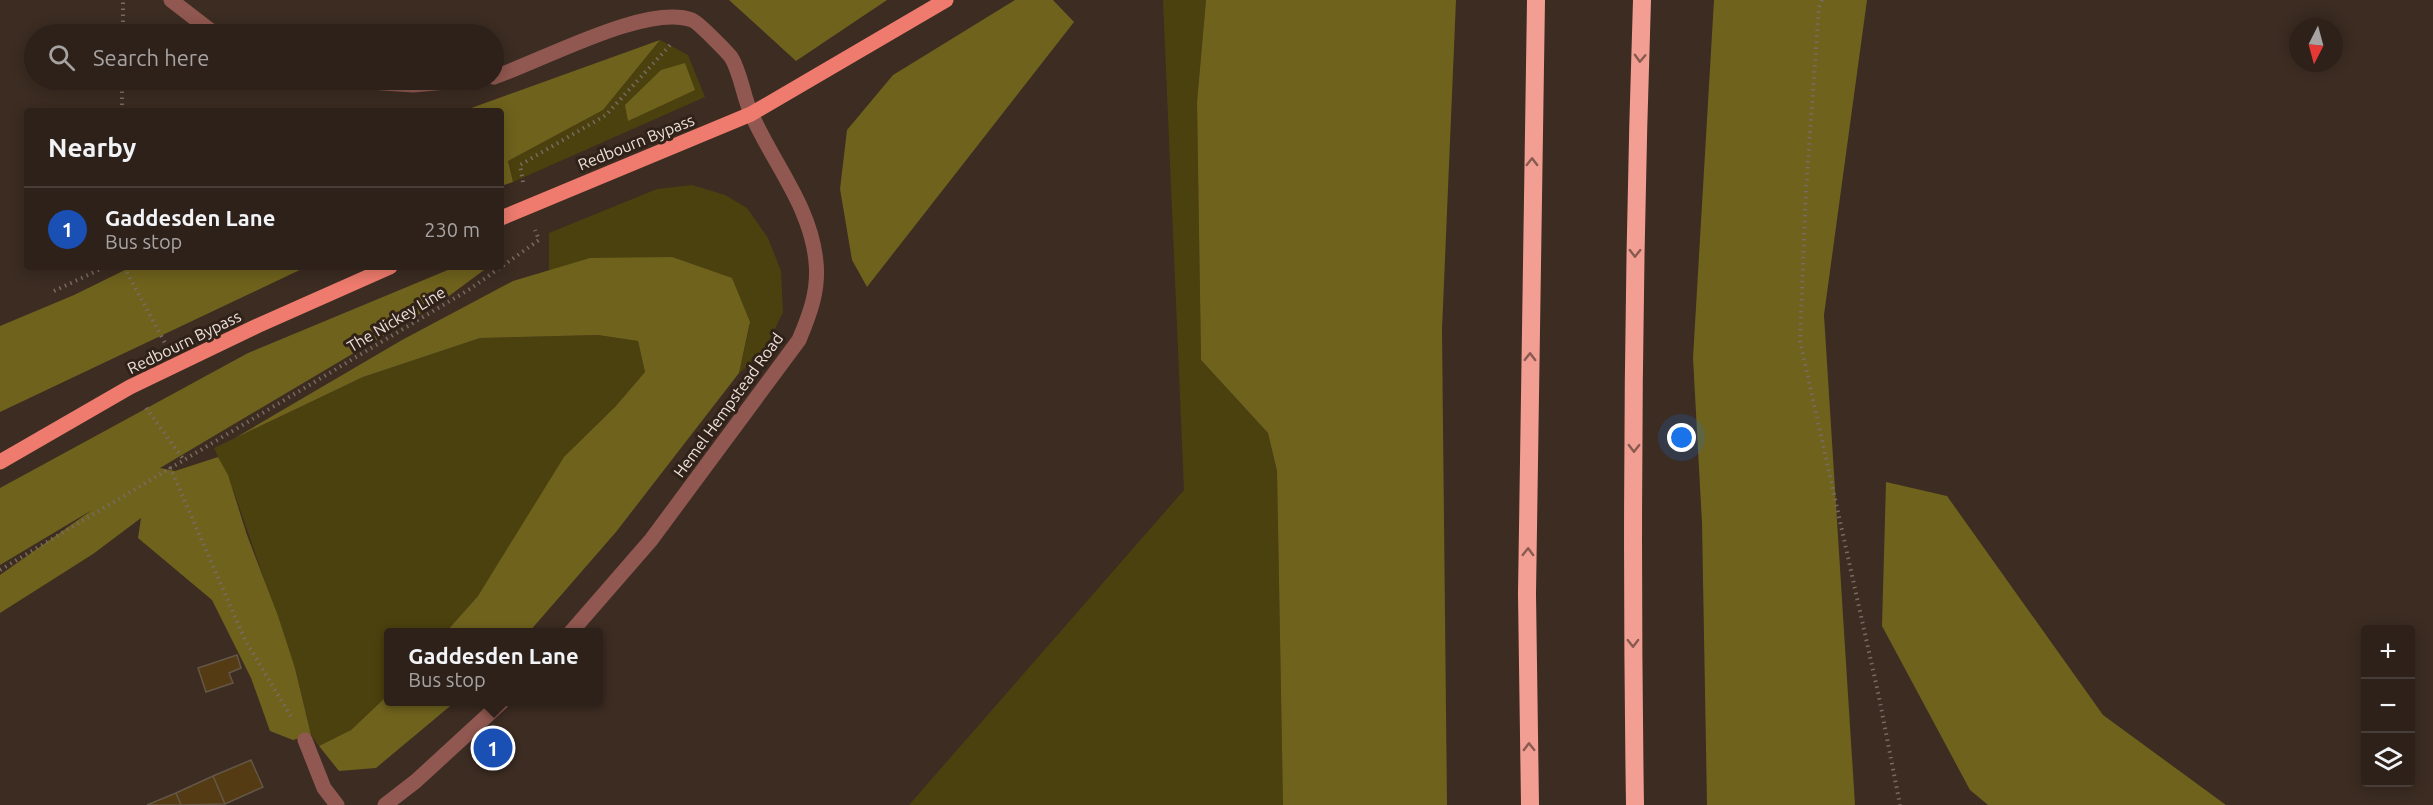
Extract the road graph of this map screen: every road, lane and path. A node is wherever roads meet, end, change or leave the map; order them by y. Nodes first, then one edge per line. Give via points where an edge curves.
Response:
1 (123, 0) edge
2 (171, 0) edge
3 (946, 0) edge
4 (1536, 0) edge
5 (1642, 0) edge
6 (1822, 0) edge
7 (693, 20) junction
8 (123, 24) edge
9 (202, 24) edge
10 (504, 73) edge
11 (123, 90) edge
12 (122, 108) edge
13 (751, 114) junction
14 (528, 206) junction
15 (504, 217) edge
16 (504, 264) edge
17 (99, 270) edge
18 (126, 270) edge
19 (383, 270) edge
20 (496, 270) edge
21 (54, 291) dead end
22 (176, 365) junction
23 (130, 387) junction
24 (184, 460) junction
25 (0, 462) edge
26 (170, 467) junction
27 (0, 570) edge
28 (575, 628) edge
29 (498, 706) edge
30 (305, 740) joint
31 (337, 805) edge
32 (385, 805) edge
33 (1530, 805) edge
34 (1635, 805) edge
35 (1900, 805) edge

1 - 8 path
2 - 9 street
3 - 13 main road
33 -> 4 highway via 1527,594
5 -> 34 highway via 1636,170 1632,581
6 - 35 path via 1806,190 1800,341
7 - 10 street via 665,16 598,34
7 - 13 street, Hemel Hempstead Road via 730,57
7 - 14 path, The Nickey Line via 606,115 520,165
11 - 12 path
13 - 14 main road, Redbourn Bypass
13 - 28 street, Hemel Hempstead Road via 810,230 817,283 812,309 799,340 666,521
14 - 15 main road, Redbourn Bypass
14 - 16 path, The Nickey Line via 538,240
17 - 21 path
18 - 22 path
19 - 22 main road, Redbourn Bypass
20 - 24 path, The Nickey Line
22 - 23 main road, Redbourn Bypass
23 - 24 path
23 - 25 main road, Redbourn Bypass
24 - 26 path, The Nickey Line
26 - 27 path, The Nickey Line
26 - 30 path via 245,640
29 - 32 street
30 - 31 street via 324,788

